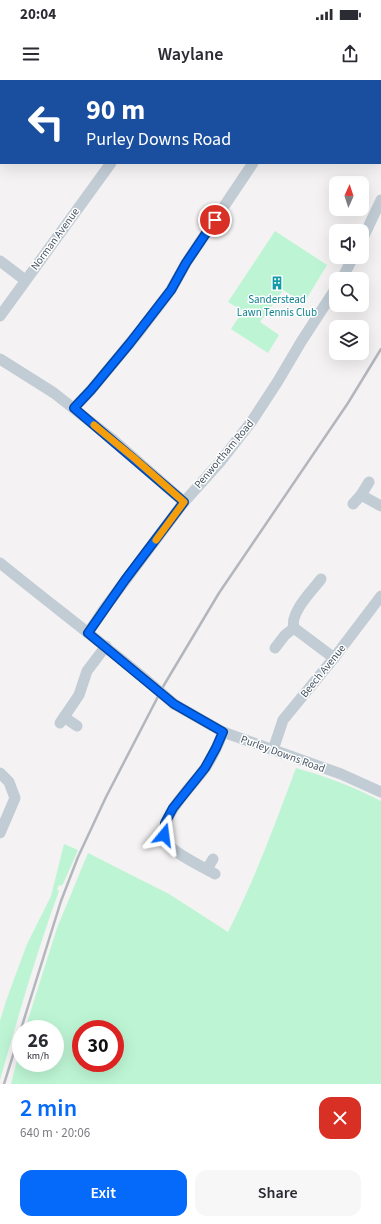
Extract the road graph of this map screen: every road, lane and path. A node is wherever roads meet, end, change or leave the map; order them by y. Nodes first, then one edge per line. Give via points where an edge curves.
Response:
1 (110, 164) edge
2 (252, 164) edge
3 (381, 200) edge
4 (369, 225) edge
5 (0, 261) edge
6 (26, 280) junction
7 (329, 299) edge
8 (0, 316) edge
9 (0, 359) edge
10 (74, 408) junction
11 (369, 482) dead end
12 (361, 495) junction
13 (184, 502) junction
14 (353, 504) dead end
15 (381, 506) edge
16 (0, 563) edge
17 (321, 579) dead end
18 (381, 596) edge
19 (294, 628) junction
20 (88, 633) junction
21 (106, 646) junction
22 (275, 648) dead end
23 (334, 658) junction
24 (77, 726) dead end
25 (223, 732) junction
26 (273, 750) junction
27 (0, 773) edge
28 (381, 792) edge
29 (0, 833) edge
30 (213, 859) dead end

1 - 6 street, Norman Avenue
2 - 10 street via 186,263 171,290
3 - 4 street
5 - 6 street
6 - 8 street, Norman Avenue
7 - 13 street, Penwortham Road via 252,421
9 - 10 street
10 - 13 street
11 - 12 street
12 - 14 street
12 - 15 street
13 - 20 street, Penwortham Road
16 - 20 street, Purley Downs Road
17 - 19 street via 295,613
18 - 23 street, Beech Avenue
19 - 22 street via 287,632
19 - 23 street
20 - 21 street, Purley Downs Road
21 - 24 street via 87,671 79,695 62,720
21 - 25 street, Purley Downs Road, bridge via 174,704
23 - 26 street, Beech Avenue via 283,720
25 - 26 street, Purley Downs Road
25 - 30 street via 205,768 173,808 165,823 164,835 168,844 178,852 211,872
26 - 28 street, Purley Downs Road via 341,774
27 - 29 street via 9,782 15,798

